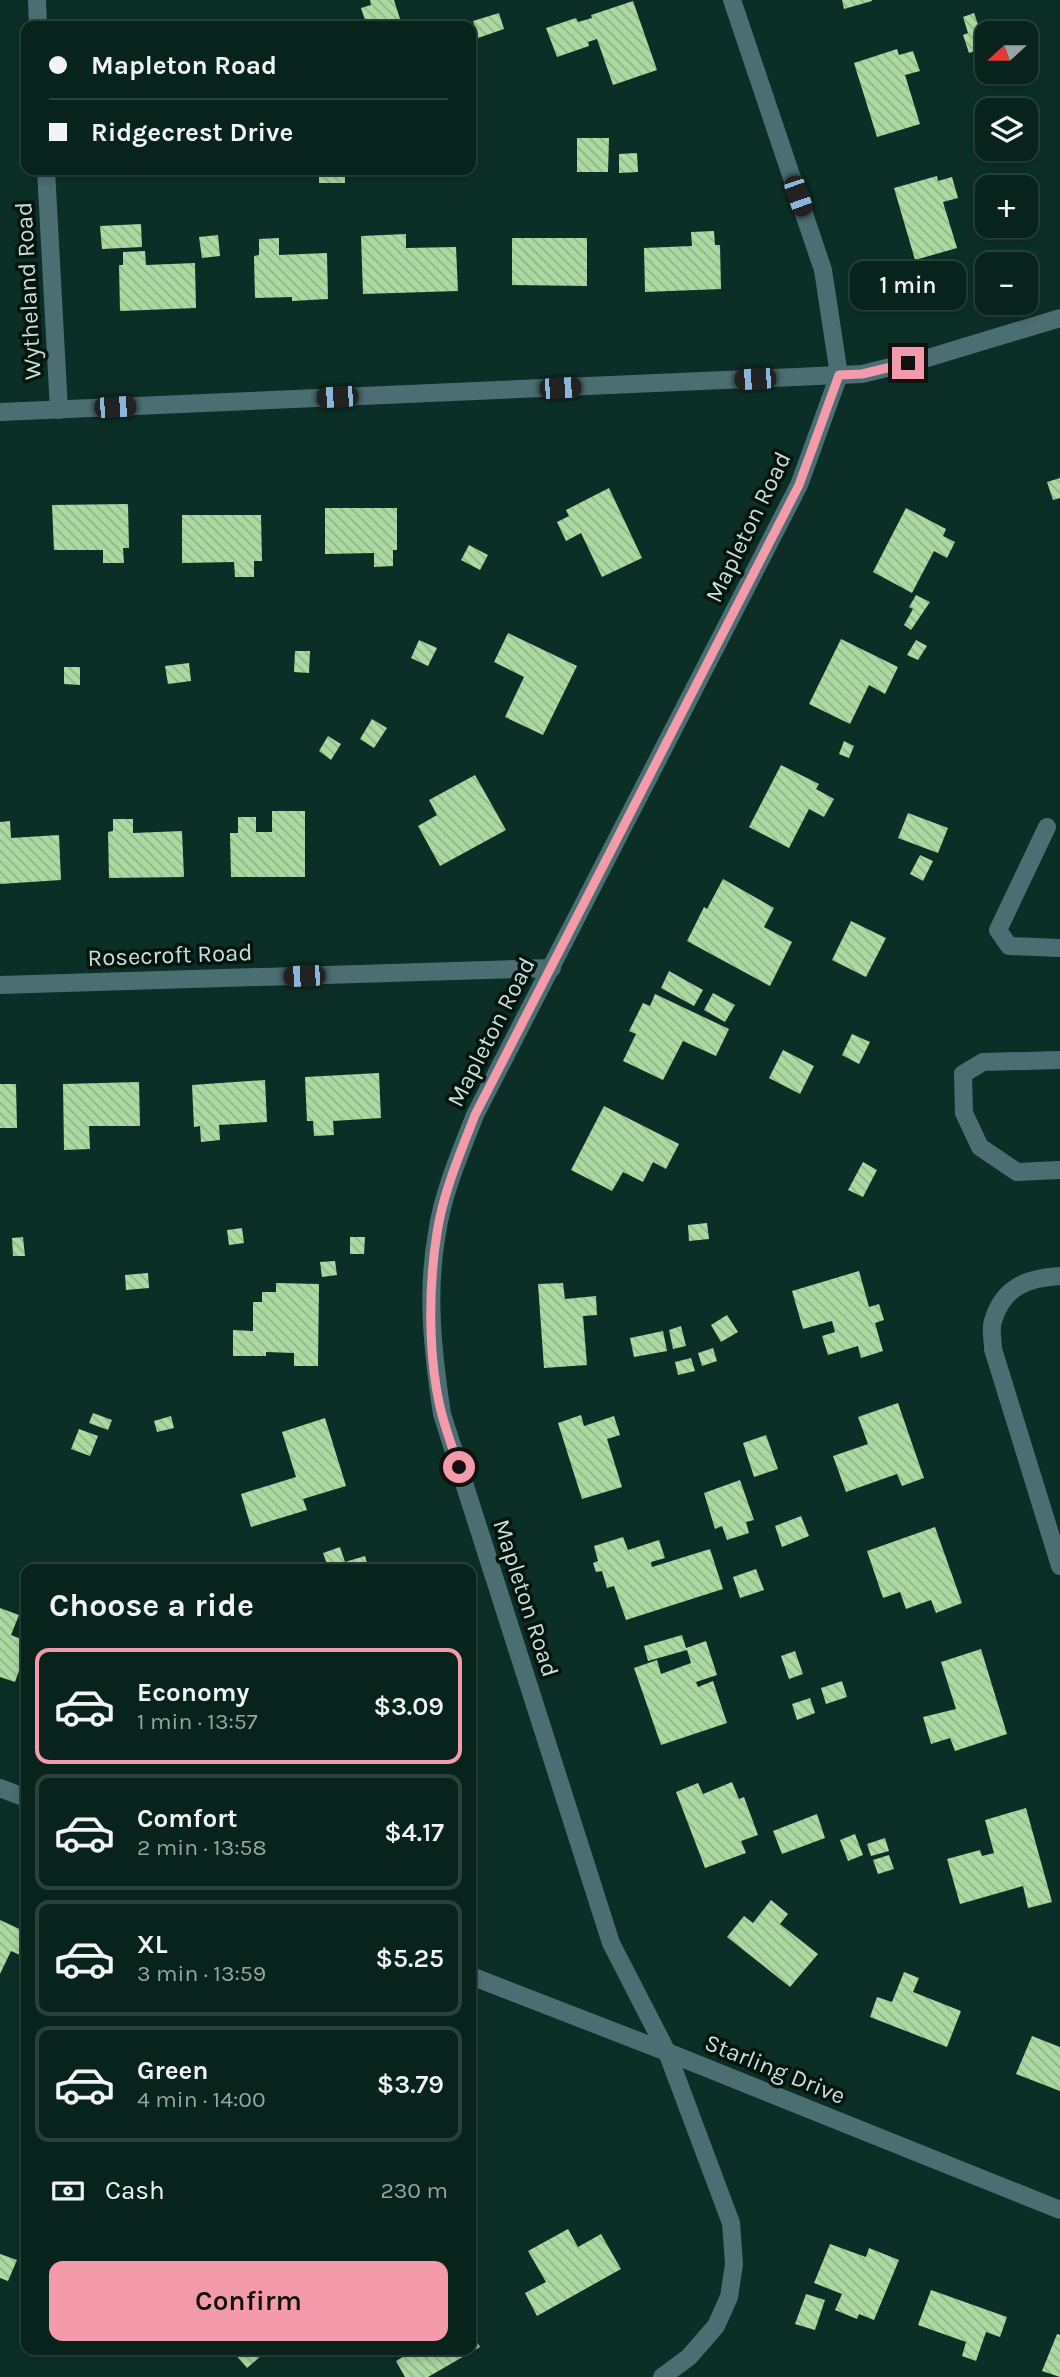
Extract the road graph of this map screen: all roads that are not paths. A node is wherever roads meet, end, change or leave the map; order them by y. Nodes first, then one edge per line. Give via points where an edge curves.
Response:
1 (37, 0) edge
2 (732, 0) edge
3 (38, 21) edge
4 (46, 175) edge
5 (1060, 318) edge
6 (839, 375) junction
7 (59, 410) junction
8 (0, 412) edge
9 (1047, 827) dead end
10 (1060, 948) edge
11 (552, 968) junction
12 (0, 985) edge
13 (1060, 1060) edge
14 (1060, 1170) edge
15 (1060, 1276) edge
16 (1060, 1566) edge
17 (0, 1787) edge
18 (21, 1796) edge
19 (476, 1978) edge
20 (667, 2052) junction
21 (1060, 2210) edge
22 (662, 2377) edge

1 - 3 street
2 - 6 street, Mapleton Road via 823,270
4 - 7 street, Wytheland Road
5 - 6 street via 931,357
6 - 7 street
6 - 11 street, Mapleton Road via 799,485
7 - 8 street
9 - 10 street via 998,930 1009,946
11 - 12 street, Rosecroft Road
11 - 20 street, Mapleton Road via 475,1115 449,1185 437,1233 430,1305 434,1364 442,1414 611,1943
13 - 14 street via 983,1062 963,1073 964,1113 981,1147 1017,1172
15 - 16 street via 1017,1285 992,1322 993,1349
17 - 18 street
19 - 20 street, Starling Drive
20 - 21 street, Starling Drive
20 - 22 street, Mapleton Road via 731,2223 734,2264 729,2297 716,2326 689,2357

